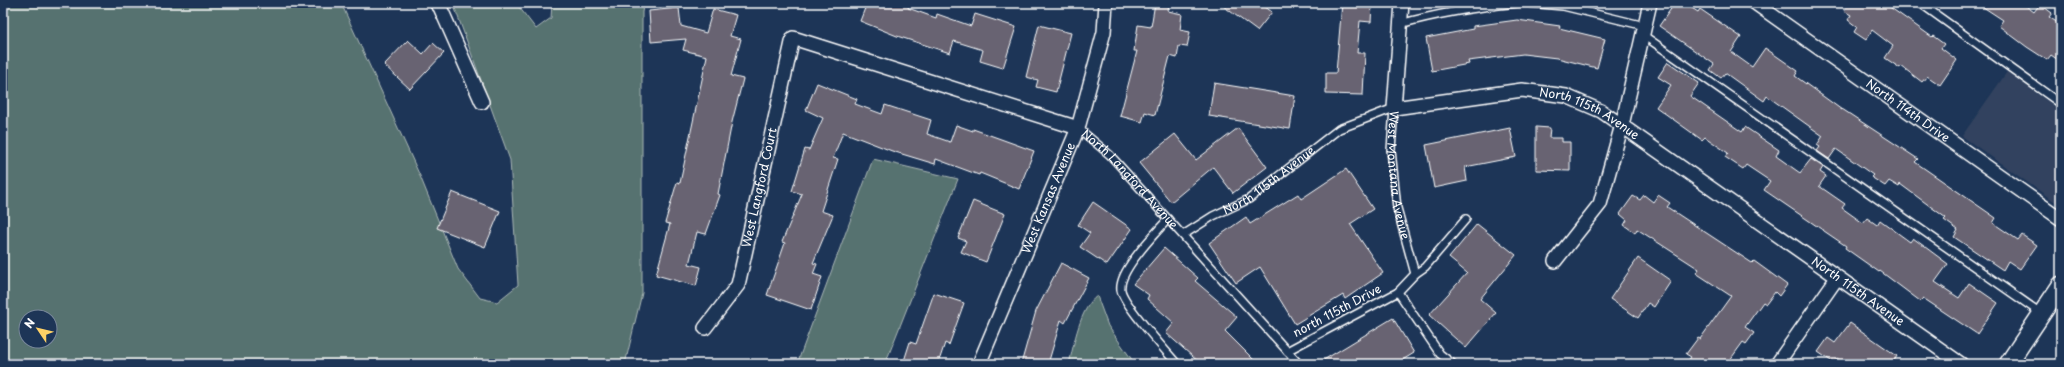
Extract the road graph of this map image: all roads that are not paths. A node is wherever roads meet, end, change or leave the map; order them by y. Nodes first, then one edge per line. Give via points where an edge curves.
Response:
1 (436, 3) edge
2 (1106, 3) edge
3 (1402, 3) edge
4 (1517, 3) edge
5 (1528, 3) edge
6 (1650, 3) edge
7 (1755, 3) edge
8 (1920, 3) edge
9 (1400, 24) junction
10 (1644, 30) junction
11 (794, 38) joint
12 (482, 102) dead end
13 (2061, 104) edge
14 (1394, 108) junction
15 (1622, 125) junction
16 (1078, 128) junction
17 (1168, 219) junction
18 (2061, 219) edge
19 (1466, 220) dead end
20 (1183, 235) junction
21 (1555, 261) dead end
22 (1414, 274) junction
23 (1837, 278) junction
24 (2061, 285) edge
25 (1398, 292) junction
26 (2042, 314) junction
27 (705, 328) dead end
28 (1287, 350) junction
29 (979, 364) edge
30 (1177, 364) edge
31 (1299, 364) edge
32 (1453, 364) edge
33 (1777, 364) edge
34 (1961, 364) edge
35 (2008, 364) edge

1 - 12 street
2 - 16 street, West Kansas Avenue via 1104,32
3 - 9 street, West Montana Avenue
4 - 9 lane via 1477,7
5 - 10 lane via 1563,6
6 - 10 street
7 - 18 street, North 114th Drive
8 - 13 lane
9 - 14 street, West Montana Avenue
10 - 15 street
10 - 26 lane
11 - 16 street, North Langford Avenue
11 - 27 street, West Langford Court via 738,285
14 - 15 street, North 115th Avenue via 1522,90 1566,96 1601,111
14 - 20 lane, North 115th Avenue via 1339,130 1249,199 1213,216
14 - 22 lane, West Montana Avenue via 1391,150 1396,208
15 - 21 street via 1600,204
15 - 23 street, North 115th Avenue
16 - 17 lane, North Langford Avenue via 1110,155
16 - 29 street, West Kansas Avenue
17 - 20 lane, North Langford Avenue
17 - 30 lane via 1132,261 1123,277 1121,290 1133,312
19 - 22 lane via 1425,267
20 - 28 lane, North Langford Avenue
22 - 25 lane
23 - 33 street
23 - 34 street, North 115th Avenue
24 - 26 street
25 - 28 lane, north 115th Drive
25 - 32 lane via 1440,354
26 - 35 street
28 - 31 lane, North Langford Avenue

